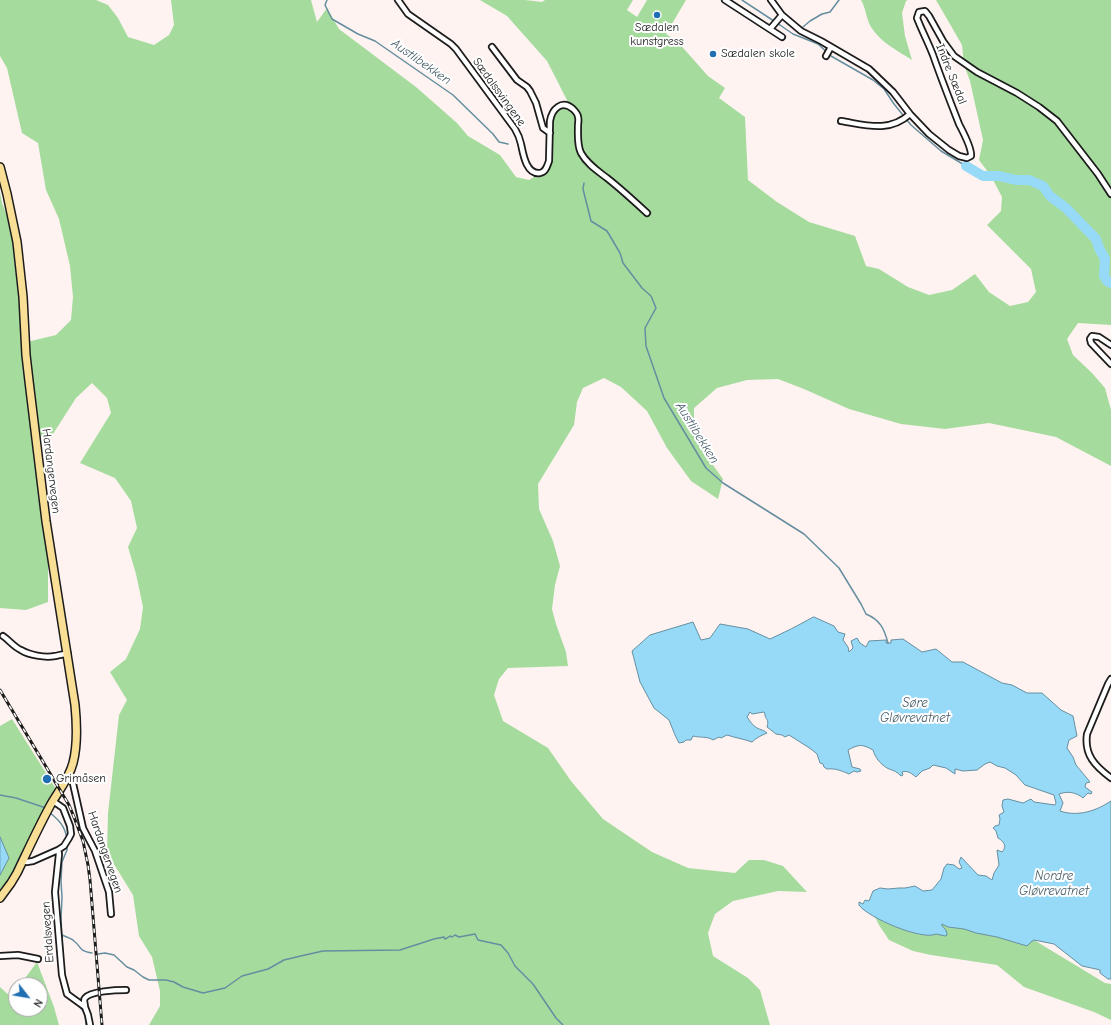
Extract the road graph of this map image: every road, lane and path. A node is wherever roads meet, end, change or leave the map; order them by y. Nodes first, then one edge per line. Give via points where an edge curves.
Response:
1 (398, 0) edge
2 (734, 0) edge
3 (771, 0) edge
4 (727, 1) edge
5 (782, 15) junction
6 (772, 27) junction
7 (782, 37) dead end
8 (492, 47) dead end
9 (907, 117) junction
10 (841, 121) dead end
11 (550, 133) junction
12 (0, 167) edge
13 (1111, 194) edge
14 (646, 213) dead end
15 (1111, 345) edge
16 (1111, 364) edge
17 (3, 636) dead end
18 (68, 654) junction
19 (1111, 679) edge
20 (68, 776) junction
21 (1111, 778) edge
22 (51, 805) junction
23 (58, 850) junction
24 (23, 861) junction
25 (0, 898) edge
26 (111, 914) dead end
27 (0, 956) edge
28 (38, 959) dead end
29 (126, 990) dead end
30 (85, 1007) junction
31 (90, 1025) edge

1 - 11 street, Sædalssvingene via 408,14 456,50 519,135 528,166 536,172 541,173 547,167
2 - 4 street
3 - 5 street, Indre Sædal
4 - 6 street
5 - 6 street
5 - 9 street, Indre Sædal via 801,31 821,41 829,52 860,64 876,76 893,92
6 - 7 street
8 - 11 street, Sædalssvingene via 517,80 530,91 543,128
9 - 10 street via 890,125 876,127
9 - 13 street, Indre Sædal via 949,150 963,158 970,156 971,150 917,18 922,11 927,13 954,56 1039,107 1057,122
11 - 14 street, Sædalssvingene via 551,114 555,109 563,105 572,109 578,117 578,146 584,158
12 - 18 main road, Hardangervegen via 17,246 36,441
15 - 16 street via 1099,337 1092,336 1090,339
17 - 18 street via 26,653 49,656
18 - 20 main road, Hardangervegen via 76,705 77,735 73,765
19 - 21 street via 1086,741 1090,757
20 - 22 main road, Hardangervegen
20 - 26 street, Hardangervegen via 72,779 82,828 94,851 109,892
22 - 23 street via 63,808 70,826 71,834 68,841
22 - 24 main road, Hardangervegen
23 - 24 street via 33,861
23 - 30 street, Erdalsvegen via 55,892 62,975 67,994
24 - 25 main road, Hardangervegen via 12,883
27 - 28 street via 18,955
29 - 30 street via 88,995 84,1001
30 - 31 street

